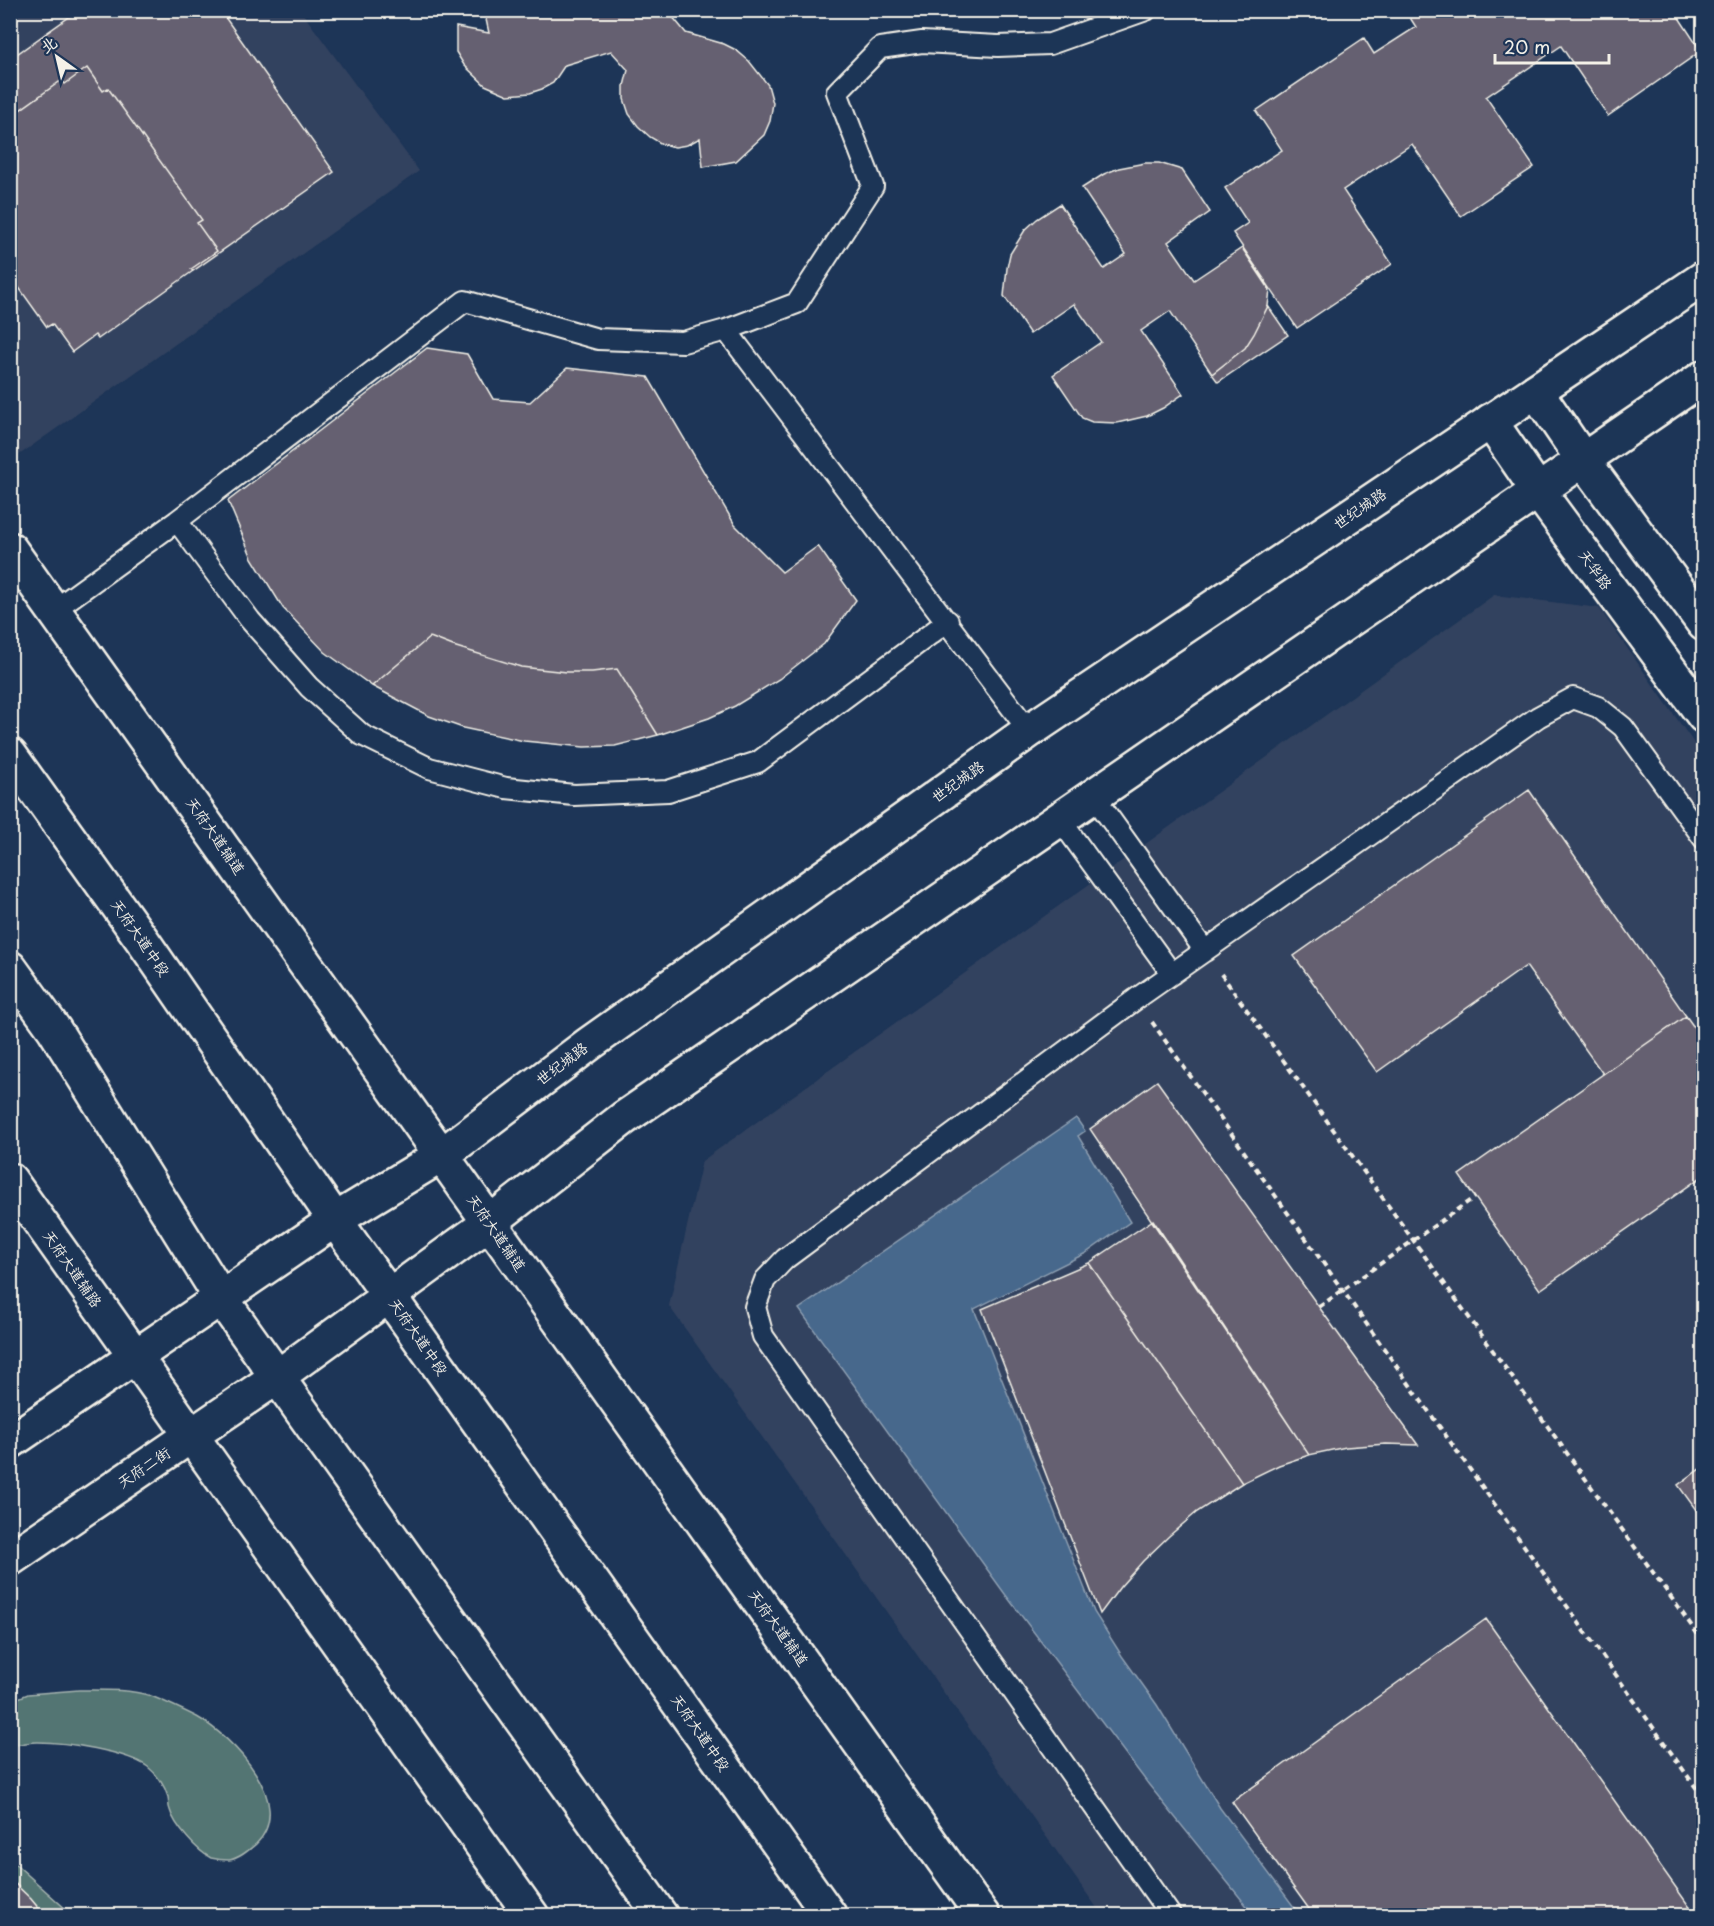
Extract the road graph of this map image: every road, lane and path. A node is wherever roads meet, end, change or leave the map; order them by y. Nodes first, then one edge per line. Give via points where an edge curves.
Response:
1 (1146, 10) edge
2 (1704, 278) edge
3 (726, 330) junction
4 (1704, 377) edge
5 (1536, 391) junction
6 (1490, 421) junction
7 (1583, 460) junction
8 (1538, 491) junction
9 (177, 521) junction
10 (10, 549) edge
11 (54, 610) junction
12 (948, 621) junction
13 (1704, 624) edge
14 (1704, 716) edge
15 (1029, 731) junction
16 (10, 755) edge
17 (1093, 795) junction
18 (1059, 818) junction
19 (1704, 838) edge
20 (1205, 951) junction
21 (10, 968) edge
22 (1172, 974) junction
23 (1136, 999) junction
24 (442, 1155) junction
25 (10, 1180) edge
26 (1475, 1197) dead end
27 (335, 1220) junction
28 (489, 1223) junction
29 (1343, 1290) junction
30 (389, 1295) junction
31 (221, 1298) junction
32 (1319, 1307) dead end
33 (135, 1357) junction
34 (277, 1377) junction
35 (191, 1435) junction
36 (10, 1442) edge
37 (10, 1559) edge
38 (1704, 1643) edge
39 (1704, 1799) edge
40 (532, 1916) edge
41 (661, 1916) edge
42 (830, 1916) edge
43 (983, 1916) edge
44 (1171, 1916) edge

1 - 3 lane via 1050,44 922,42 880,48 837,92 873,186 797,303
2 - 5 main road, 世纪城路
3 - 9 lane via 683,342 598,339 465,301
3 - 12 lane
4 - 7 main road
5 - 6 main road, 世纪城路
5 - 7 main road
6 - 8 main road, 天华路
6 - 15 main road, 世纪城路
7 - 8 main road
7 - 13 main road
8 - 14 main road, 天华路
8 - 17 main road
9 - 11 lane
9 - 12 lane via 250,620 309,687 362,735 429,768 506,788 573,795 668,790 758,762
10 - 11 main road, 天府大道辅道
11 - 24 main road, 天府大道辅道
12 - 15 lane
15 - 24 main road, 世纪城路 via 599,1037
16 - 27 main road, 天府大道中段
17 - 18 main road
17 - 20 lane
18 - 22 lane
18 - 28 main road via 624,1118
19 - 20 lane via 1623,727 1598,707 1572,698 1538,717
20 - 22 lane
20 - 38 path
21 - 31 main road via 54,1029
22 - 23 lane
23 - 29 path
23 - 44 lane via 785,1259 765,1280 755,1307 763,1336
24 - 27 main road, 世纪城路
24 - 28 main road, 天府大道辅道
25 - 33 main road, 天府大道辅路
26 - 29 path, bridge
27 - 30 main road, 天府大道中段
27 - 31 main road, 世纪城路
28 - 30 main road
28 - 43 main road, 天府大道辅道
29 - 32 path, bridge
29 - 39 path
30 - 34 main road
30 - 42 main road, 天府大道中段
31 - 33 main road
31 - 34 main road
33 - 35 main road
33 - 36 main road
34 - 35 main road, 天府二街
34 - 41 main road
35 - 37 main road, 天府二街
35 - 40 main road

